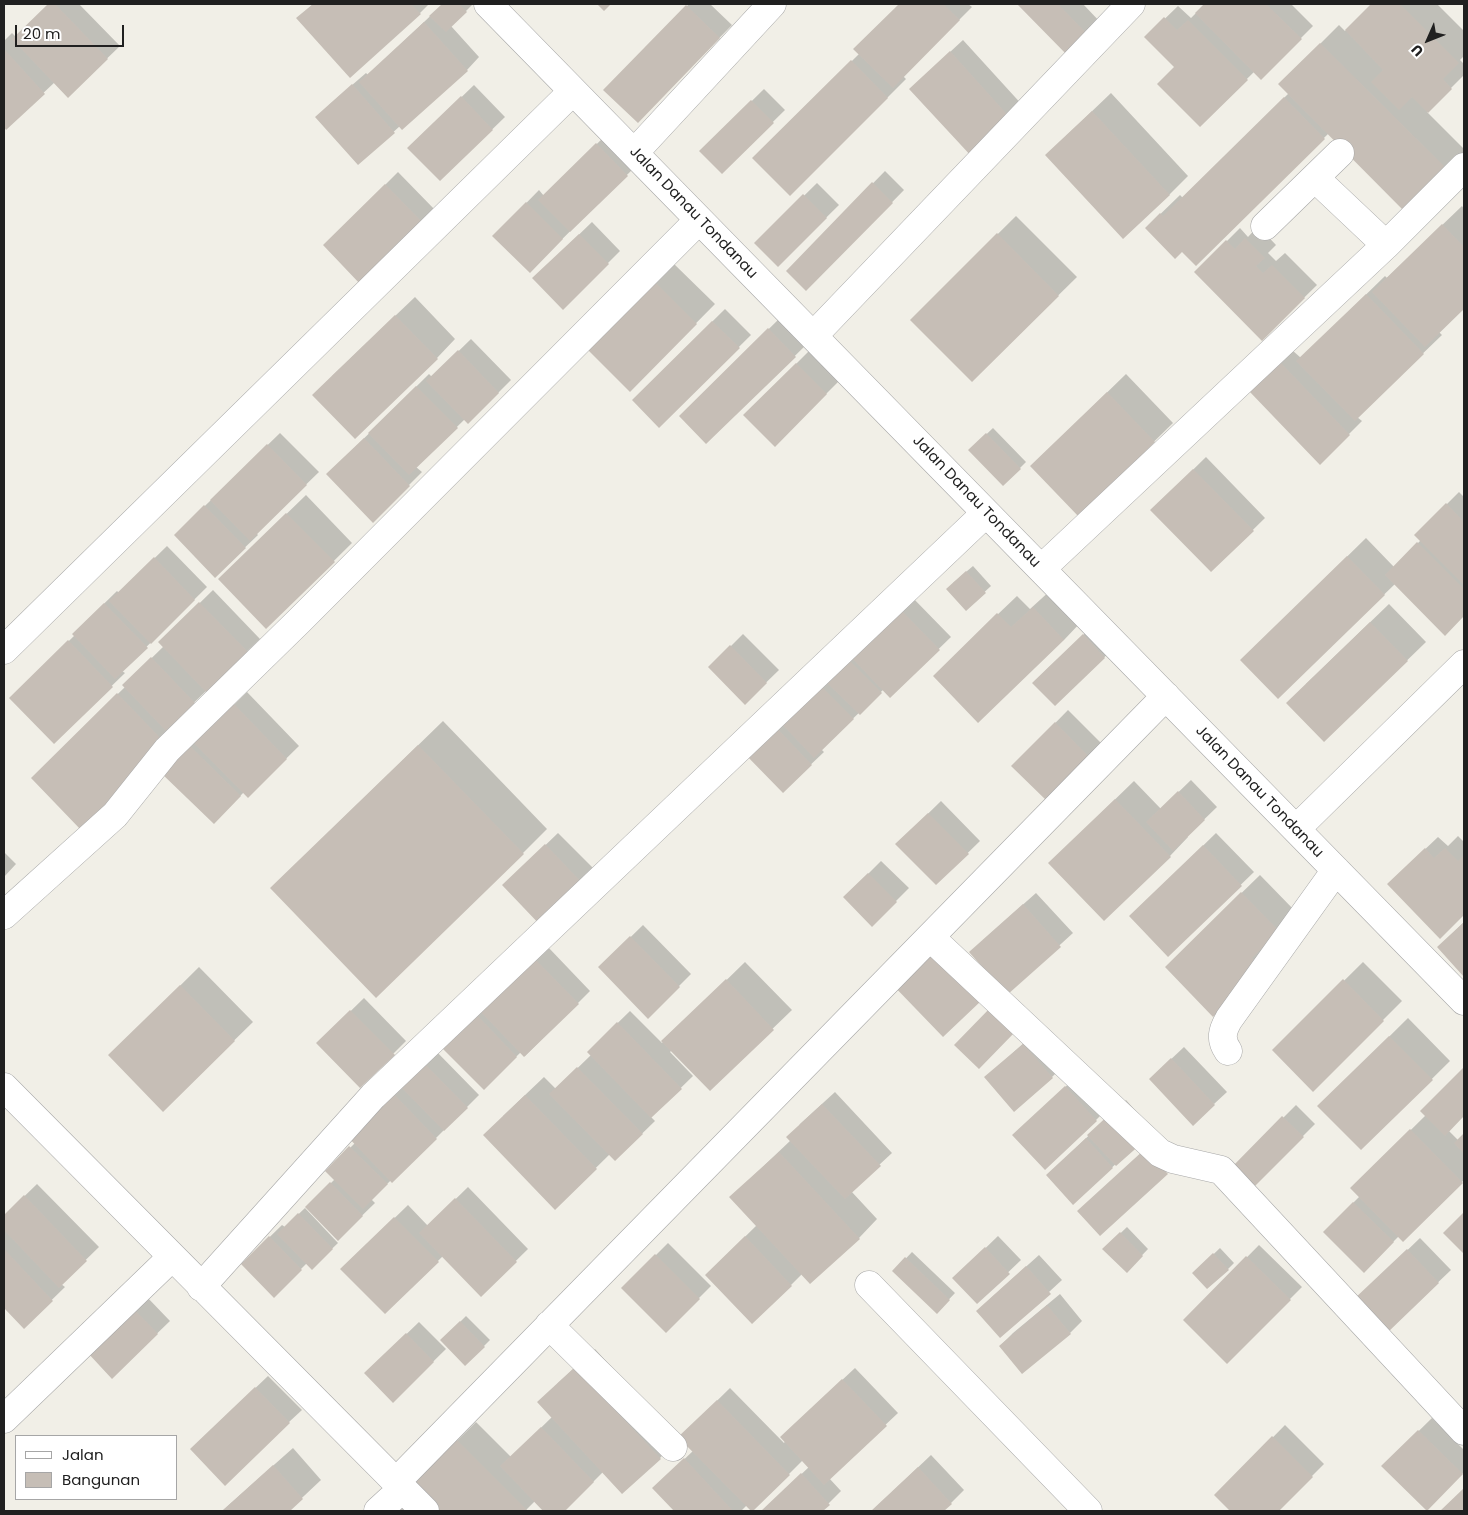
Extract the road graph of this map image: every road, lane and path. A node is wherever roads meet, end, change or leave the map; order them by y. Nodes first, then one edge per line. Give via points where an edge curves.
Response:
1 (488, 4) edge
2 (772, 4) edge
3 (1131, 4) edge
4 (573, 91) junction
5 (634, 153) junction
6 (1340, 153) dead end
7 (1464, 167) edge
8 (1315, 178) junction
9 (699, 220) junction
10 (1265, 226) dead end
11 (1386, 245) junction
12 (813, 336) junction
13 (986, 513) junction
14 (1041, 569) junction
15 (4, 650) edge
16 (1464, 664) edge
17 (1166, 696) junction
18 (1296, 829) junction
19 (1336, 870) junction
20 (4, 915) edge
21 (930, 937) junction
22 (1464, 1001) edge
23 (1228, 1051) dead end
24 (4, 1087) edge
25 (172, 1257) junction
26 (869, 1285) dead end
27 (201, 1287) junction
28 (549, 1325) junction
29 (4, 1419) edge
30 (1464, 1431) edge
31 (673, 1447) dead end
32 (399, 1485) junction
33 (378, 1511) edge
34 (424, 1511) edge
35 (1088, 1511) edge

1 - 4 street, Jalan Danau Tondanau
2 - 5 street
3 - 12 street
4 - 5 street, Jalan Danau Tondanau
4 - 15 street
5 - 9 street, Jalan Danau Tondanau
6 - 8 street
7 - 11 street
8 - 10 street
8 - 11 street
9 - 12 street, Jalan Danau Tondanau
9 - 20 street via 167,750 116,815
11 - 14 street
12 - 13 street, Jalan Danau Tondanau
13 - 14 street, Jalan Danau Tondanau
13 - 27 street via 373,1096
14 - 17 street, Jalan Danau Tondanau
16 - 18 street
17 - 18 street, Jalan Danau Tondanau
17 - 21 street
18 - 19 street, Jalan Danau Tondanau
19 - 22 street, Jalan Danau Tondanau
19 - 23 street via 1229,1019 1222,1036
21 - 28 street
21 - 30 street via 1160,1153 1172,1159 1221,1170
24 - 25 street
25 - 27 street
25 - 29 street
26 - 35 street
27 - 32 street
28 - 31 street
28 - 32 street
32 - 33 street
32 - 34 street

